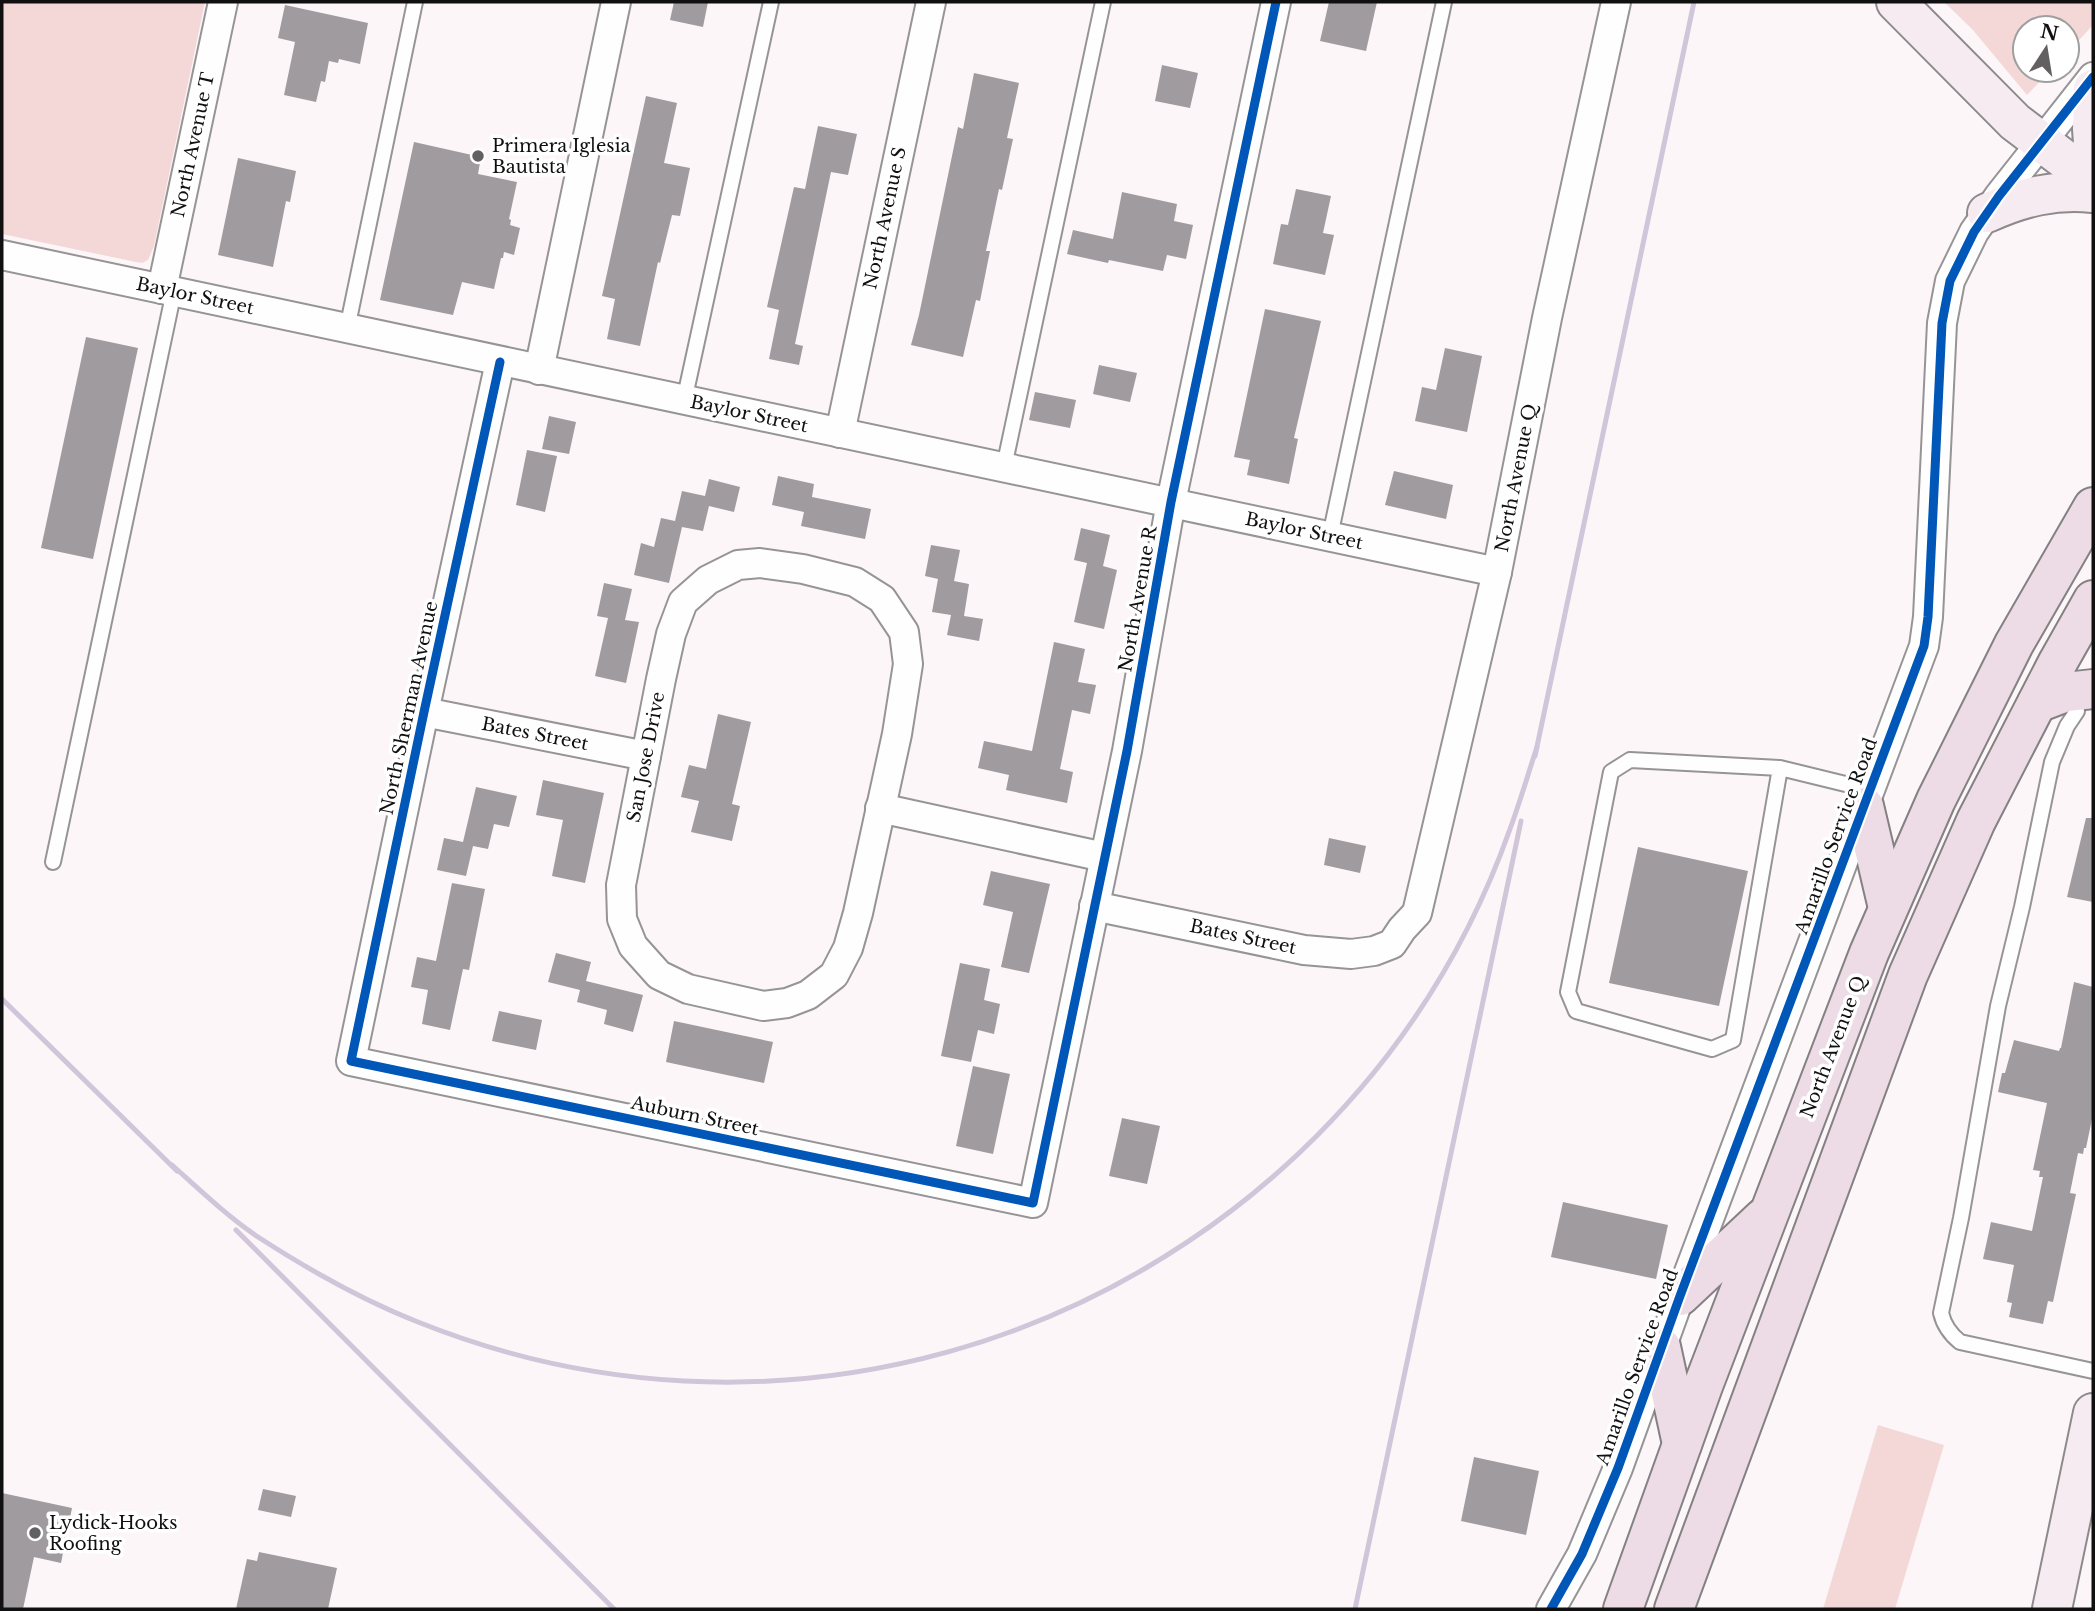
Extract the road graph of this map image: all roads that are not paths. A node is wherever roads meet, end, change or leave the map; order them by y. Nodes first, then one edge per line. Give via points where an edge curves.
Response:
1 (223, 2) edge
2 (415, 2) edge
3 (616, 2) edge
4 (771, 2) edge
5 (931, 2) edge
6 (1102, 2) edge
7 (1276, 2) edge
8 (1444, 2) edge
9 (1616, 2) edge
10 (1896, 2) edge
11 (2093, 78) edge
12 (2093, 89) edge
13 (2041, 142) junction
14 (2093, 143) edge
15 (2093, 181) edge
16 (2093, 193) edge
17 (1987, 213) junction
18 (2, 255) edge
19 (168, 290) junction
20 (347, 328) junction
21 (500, 362) junction
22 (539, 370) junction
23 (684, 401) junction
24 (840, 433) junction
25 (1004, 467) junction
26 (1171, 502) junction
27 (2093, 507) edge
28 (1330, 536) junction
29 (1497, 572) junction
30 (2093, 600) edge
31 (2085, 700) edge
32 (2036, 703) junction
33 (424, 712) junction
34 (646, 756) junction
35 (1780, 768) junction
36 (1867, 798) junction
37 (880, 808) junction
38 (1104, 857) junction
39 (53, 862) dead end
40 (1094, 906) junction
41 (1888, 908) junction
42 (1392, 944) joint
43 (351, 1061) joint
44 (1033, 1203) joint
45 (1770, 1212) junction
46 (1680, 1296) junction
47 (1661, 1347) junction
48 (2093, 1371) edge
49 (2093, 1413) edge
50 (1682, 1444) junction
51 (2087, 1478) edge
52 (1551, 1609) edge
53 (1623, 1609) edge
54 (1674, 1609) edge
55 (2052, 1609) edge

1 - 19 street, North Avenue T
2 - 20 lane
3 - 22 street
4 - 23 lane
5 - 24 street, North Avenue S
6 - 25 lane
7 - 26 street, North Avenue R
8 - 28 lane
9 - 29 street, North Avenue Q
10 - 13 street via 2015,122
11 - 13 street, Amarillo Service Road
12 - 14 street
13 - 15 street
13 - 17 street, Amarillo Service Road
16 - 17 street via 2039,195
17 - 36 street, Amarillo Service Road via 1950,281 1942,323 1924,646
18 - 19 street, Baylor Street
19 - 20 street, Baylor Street
19 - 39 lane
20 - 21 street, Baylor Street
21 - 22 street, Baylor Street
21 - 33 street, North Sherman Avenue
22 - 23 street, Baylor Street
23 - 24 street, Baylor Street
24 - 25 street, Baylor Street
25 - 26 street, Baylor Street
26 - 28 street, Baylor Street
26 - 38 street, North Avenue R
27 - 41 main road, North Avenue Q via 2014,644
28 - 29 street, Baylor Street
29 - 42 street, North Avenue Q via 1417,913
30 - 32 main road
31 - 32 main road via 2066,692
31 - 48 lane via 2052,762 1998,1006 1941,1313 1949,1333 1960,1342
32 - 54 main road via 1976,821 1908,975
33 - 34 street, Bates Street
33 - 43 street, North Sherman Avenue
34 - 37 street, San Jose Drive via 671,634 684,602 708,580 738,565 803,569 855,582 882,599 904,632 908,664
34 - 37 street, San Jose Drive via 621,885 622,919 633,946 659,975 688,989 763,1006 808,995 834,975 858,913
35 - 35 lane via 1630,760 1611,772 1568,992 1576,1011 1712,1049 1733,1040
35 - 36 lane
36 - 41 main road
36 - 46 street, Amarillo Service Road
37 - 38 street
38 - 40 street, North Avenue R
40 - 42 street, Bates Street via 1304,950 1351,954
40 - 44 street, North Avenue R
41 - 45 main road, North Avenue Q
43 - 44 street, Auburn Street
45 - 46 main road
45 - 50 main road, North Avenue Q
46 - 47 street, Amarillo Service Road
47 - 50 main road
47 - 52 street, Amarillo Service Road via 1582,1554
49 - 51 street
50 - 53 main road, North Avenue Q
51 - 55 street

